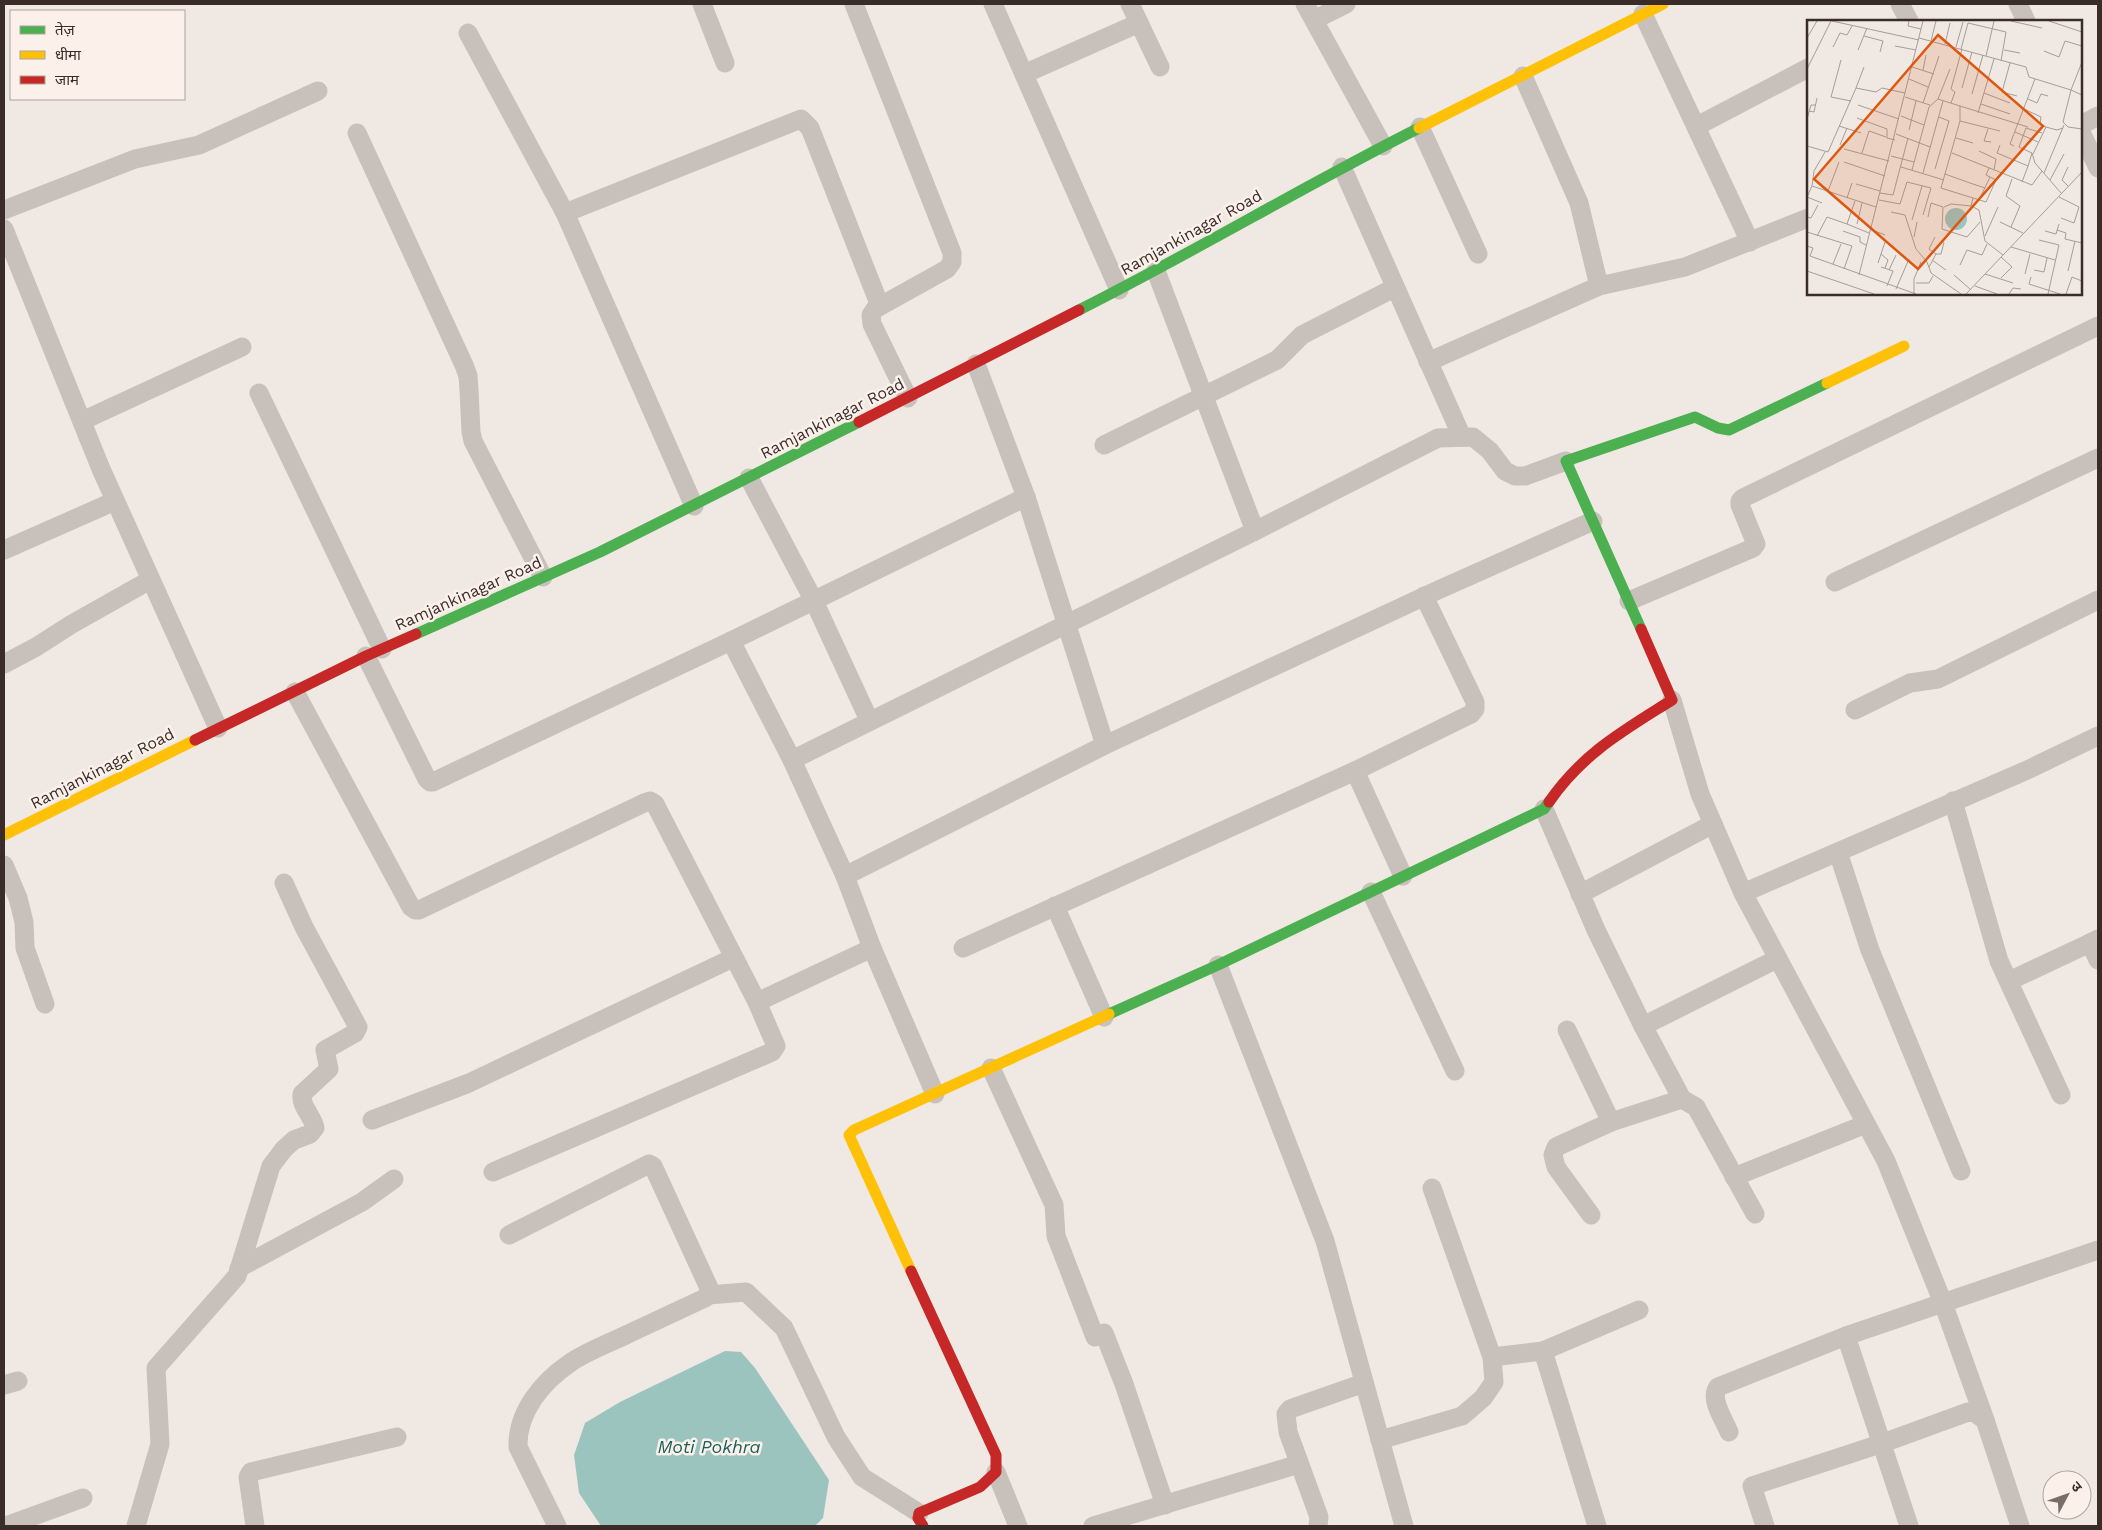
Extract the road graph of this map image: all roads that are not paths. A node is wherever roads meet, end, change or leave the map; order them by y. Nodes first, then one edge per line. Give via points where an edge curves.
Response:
1 (702, 4) edge
2 (854, 4) edge
3 (993, 4) edge
4 (1130, 4) edge
5 (1305, 4) edge
6 (1346, 4) edge
7 (1663, 4) edge
8 (1900, 4) edge
9 (2018, 4) edge
10 (1643, 14) junction
11 (1314, 20) junction
12 (1908, 20) edge
13 (2026, 20) edge
14 (1140, 23) junction
15 (468, 34) dead end
16 (725, 62) dead end
17 (1160, 67) dead end
18 (1807, 69) edge
19 (1024, 74) junction
20 (1523, 76) junction
21 (318, 91) dead end
22 (2098, 116) edge
23 (2082, 124) edge
24 (1697, 126) junction
25 (1420, 127) junction
26 (357, 133) dead end
27 (2082, 134) edge
28 (1383, 146) junction
29 (1342, 167) junction
30 (2098, 168) edge
31 (4, 210) edge
32 (565, 213) junction
33 (1807, 218) edge
34 (4, 229) edge
35 (1750, 242) junction
36 (1478, 254) dead end
37 (1156, 271) junction
38 (1599, 286) junction
39 (1394, 288) junction
40 (1119, 290) junction
41 (880, 306) junction
42 (2098, 326) edge
43 (1904, 346) dead end
44 (242, 347) dead end
45 (1428, 362) junction
46 (976, 364) junction
47 (259, 393) dead end
48 (1203, 396) junction
49 (908, 398) junction
50 (82, 422) junction
51 (1462, 437) junction
52 (1104, 445) dead end
53 (2098, 458) edge
54 (1566, 461) junction
55 (750, 478) junction
56 (1026, 497) junction
57 (115, 501) junction
58 (694, 506) junction
59 (1593, 521) junction
60 (1255, 531) junction
61 (4, 550) edge
62 (543, 578) junction
63 (150, 580) junction
64 (1835, 582) dead end
65 (1424, 596) junction
66 (2098, 600) edge
67 (814, 601) junction
68 (1628, 601) junction
69 (1065, 624) junction
70 (732, 641) junction
71 (374, 652) junction
72 (4, 664) edge
73 (295, 692) junction
74 (1672, 700) junction
75 (1855, 710) dead end
76 (869, 720) junction
77 (218, 728) junction
78 (2098, 736) edge
79 (1105, 745) junction
80 (792, 760) junction
81 (1355, 771) junction
82 (1953, 801) junction
83 (1544, 809) junction
84 (1713, 824) junction
85 (4, 835) edge
86 (1838, 852) junction
87 (4, 865) edge
88 (845, 876) junction
89 (1403, 876) junction
90 (284, 883) dead end
91 (1371, 892) junction
92 (1743, 893) junction
93 (1580, 894) junction
94 (1056, 906) junction
95 (2094, 941) edge
96 (872, 948) junction
97 (963, 948) dead end
98 (733, 958) junction
99 (1777, 958) junction
100 (2098, 960) edge
101 (1218, 965) junction
102 (2009, 981) junction
103 (757, 1002) junction
104 (45, 1004) dead end
105 (1104, 1017) junction
106 (1643, 1026) junction
107 (1567, 1030) dead end
108 (991, 1068) junction
109 (1455, 1071) dead end
110 (935, 1094) junction
111 (2061, 1096) dead end
112 (1682, 1099) junction
113 (372, 1120) dead end
114 (1610, 1122) junction
115 (1866, 1124) junction
116 (1961, 1171) dead end
117 (493, 1172) dead end
118 (1734, 1177) junction
119 (394, 1179) dead end
120 (1432, 1188) dead end
121 (1755, 1214) dead end
122 (1591, 1215) dead end
123 (509, 1235) dead end
124 (2098, 1250) edge
125 (239, 1268) junction
126 (708, 1294) junction
127 (1943, 1303) junction
128 (1639, 1310) dead end
129 (1846, 1336) junction
130 (1544, 1350) junction
131 (1492, 1357) junction
132 (1364, 1383) junction
133 (1985, 1420) junction
134 (1729, 1432) dead end
135 (397, 1437) dead end
136 (1380, 1440) junction
137 (1883, 1443) junction
138 (1299, 1464) junction
139 (996, 1472) junction
140 (83, 1498) dead end
141 (1165, 1505) junction
142 (921, 1520) edge
143 (6, 1526) edge
144 (136, 1526) edge
145 (255, 1526) edge
146 (557, 1526) edge
147 (1018, 1526) edge
148 (1093, 1526) edge
149 (1318, 1526) edge
150 (1404, 1526) edge
151 (1597, 1526) edge
152 (1765, 1526) edge
153 (1909, 1526) edge
154 (2020, 1526) edge

1 - 16 street
2 - 41 street via 952,253 952,262 947,269
3 - 19 street
4 - 14 street
5 - 11 street
6 - 11 street
7 - 10 street, Ramjankinagar Road
8 - 12 street
9 - 13 street
10 - 20 street, Ramjankinagar Road
10 - 24 street
11 - 28 street
14 - 17 street
14 - 19 street
15 - 32 street
18 - 24 street
19 - 40 street
20 - 25 street, Ramjankinagar Road
20 - 38 street via 1579,203
21 - 31 street via 199,145 135,159
22 - 23 street
24 - 35 street
25 - 28 street, Ramjankinagar Road
25 - 36 street
26 - 62 street via 464,365 468,376 473,441
27 - 30 street
28 - 29 street, Ramjankinagar Road
29 - 37 street, Ramjankinagar Road
29 - 39 street
32 - 41 street via 801,119 810,128
32 - 58 street
33 - 35 street
34 - 50 street
35 - 38 street via 1685,267
37 - 40 street, Ramjankinagar Road
37 - 48 street
38 - 45 street
39 - 45 street
39 - 48 street via 1302,335 1277,360
40 - 46 street, Ramjankinagar Road
41 - 49 street via 871,315 872,324
42 - 68 street via 1743,498 1740,506 1756,544 1753,548
43 - 54 street via 1729,430 1695,417
44 - 50 street
45 - 51 street
46 - 49 street, Ramjankinagar Road
46 - 56 street
47 - 71 street
48 - 52 street
48 - 60 street
49 - 55 street, Ramjankinagar Road
50 - 57 street
51 - 54 street via 1473,436 1505,471 1515,476 1525,476
51 - 60 street via 1438,438
53 - 64 street
54 - 59 street
55 - 58 street, Ramjankinagar Road
55 - 67 street
56 - 67 street
56 - 69 street
57 - 61 street
57 - 63 street
58 - 62 street, Ramjankinagar Road
59 - 65 street
59 - 68 street
60 - 69 street
62 - 71 street, Ramjankinagar Road
63 - 72 street
63 - 77 street
65 - 79 street
65 - 81 street via 1475,702 1475,709 1471,714
66 - 75 street via 1938,679 1910,683
67 - 70 street
67 - 76 street
68 - 74 street
69 - 76 street
69 - 79 street
70 - 71 street via 433,782 427,780
70 - 80 street
71 - 73 street, Ramjankinagar Road
73 - 77 street, Ramjankinagar Road
73 - 98 street via 415,910 650,801 655,804
74 - 83 street via 1588,756 1567,777
74 - 84 street via 1700,794
76 - 80 street
77 - 85 street, Ramjankinagar Road
78 - 82 street
79 - 88 street
80 - 88 street
81 - 89 street
81 - 94 street
82 - 86 street
82 - 102 street via 2000,961
83 - 89 street
83 - 93 street
84 - 92 street
84 - 93 street
86 - 92 street
86 - 116 street via 1870,950
87 - 104 street via 18,898 24,922 25,948
88 - 96 street
89 - 91 street
90 - 125 street via 358,1027 354,1033 325,1050 329,1069 302,1094 302,1102 316,1128 289,1144 271,1166
91 - 101 street
91 - 109 street
92 - 99 street
93 - 106 street
94 - 97 street
94 - 105 street
95 - 100 street
95 - 102 street
96 - 103 street
96 - 110 street
98 - 103 street
98 - 113 street via 478,1079
99 - 106 street
99 - 115 street
101 - 105 street
101 - 132 street via 1324,1240
102 - 111 street
103 - 117 street via 776,1046 772,1052
105 - 108 street
106 - 112 street
107 - 114 street
108 - 110 street
108 - 141 street via 1054,1205 1056,1236 1124,1384
110 - 139 street via 849,1135 996,1455
112 - 114 street
112 - 118 street via 1696,1107
114 - 122 street via 1556,1147 1552,1155 1556,1167
115 - 118 street
115 - 127 street via 1886,1161
118 - 121 street
119 - 125 street via 362,1202
120 - 131 street
123 - 126 street via 649,1164 653,1166 709,1288
124 - 127 street
125 - 144 street via 237,1276 156,1368 160,1444
126 - 142 street via 746,1292 784,1328 836,1437 862,1477
126 - 146 street via 571,1362 550,1378 531,1401 522,1420 518,1447
127 - 129 street
127 - 133 street
128 - 130 street
129 - 134 street via 1718,1387 1714,1398
129 - 137 street
130 - 131 street
130 - 151 street
131 - 136 street via 1494,1382 1483,1398 1462,1416
132 - 136 street
132 - 138 street via 1288,1410 1288,1432
133 - 137 street via 1976,1413 1964,1413
133 - 154 street
135 - 145 street via 251,1472 248,1477
136 - 150 street
137 - 152 street via 1752,1486
137 - 153 street
138 - 141 street
138 - 149 street via 1318,1517
139 - 142 street via 980,1487 925,1509
139 - 147 street
140 - 143 street
141 - 148 street

